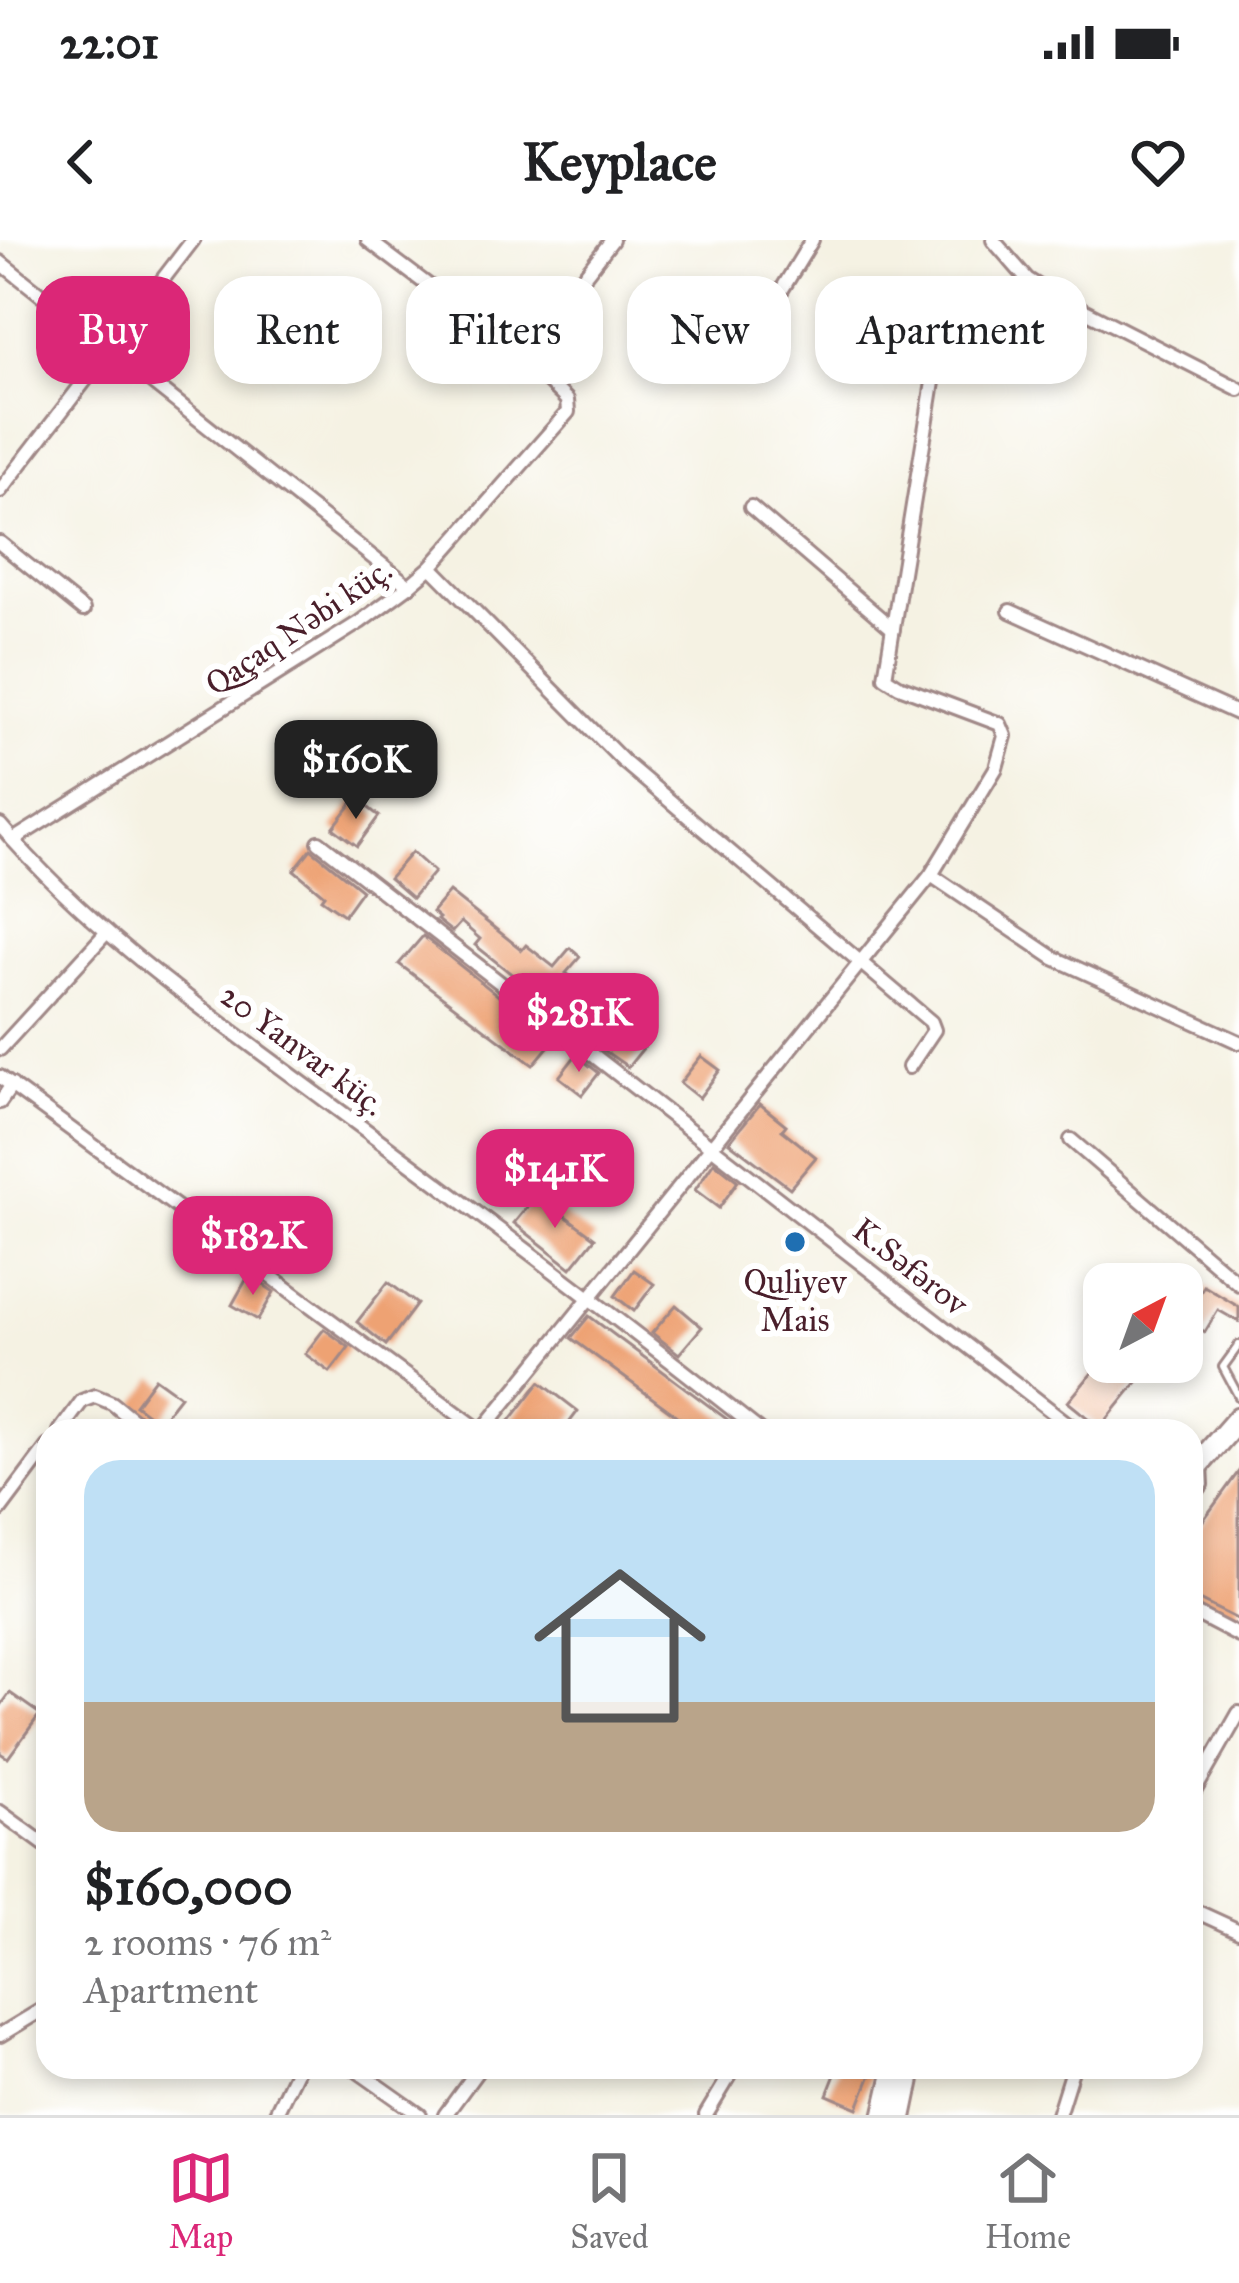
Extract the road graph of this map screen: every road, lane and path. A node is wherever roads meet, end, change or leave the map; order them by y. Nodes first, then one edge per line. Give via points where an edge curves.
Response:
1 (193, 240) edge
2 (368, 240) edge
3 (612, 240) edge
4 (812, 240) edge
5 (993, 240) edge
6 (0, 262) edge
7 (166, 276) edge
8 (416, 276) edge
9 (584, 276) edge
10 (790, 276) edge
11 (36, 290) edge
12 (84, 384) edge
13 (156, 384) edge
14 (551, 384) edge
15 (933, 384) edge
16 (1239, 389) edge
17 (0, 491) edge
18 (752, 507) dead end
19 (0, 543) edge
20 (431, 567) junction
21 (410, 586) junction
22 (83, 610) dead end
23 (1010, 611) dead end
24 (893, 629) junction
25 (1239, 714) edge
26 (0, 825) edge
27 (13, 841) junction
28 (319, 842) dead end
29 (931, 875) junction
30 (107, 932) junction
31 (859, 961) junction
32 (1239, 1042) edge
33 (0, 1049) edge
34 (909, 1067) dead end
35 (6, 1082) edge
36 (0, 1102) edge
37 (1071, 1140) dead end
38 (712, 1144) junction
39 (1239, 1285) edge
40 (593, 1299) junction
41 (1239, 1346) edge
42 (1239, 1397) edge
43 (1239, 1418) edge
44 (69, 1419) edge
45 (131, 1419) edge
46 (466, 1419) edge
47 (492, 1419) edge
48 (745, 1419) edge
49 (1062, 1419) edge
50 (1203, 1449) edge
51 (1203, 1452) edge
52 (36, 1462) edge
53 (0, 1510) edge
54 (1203, 1617) edge
55 (1239, 1636) edge
56 (1239, 1713) edge
57 (1203, 1776) edge
58 (0, 1812) edge
59 (36, 1838) edge
60 (1203, 1914) edge
61 (1239, 1931) edge
62 (36, 2014) edge
63 (0, 2036) edge
64 (292, 2079) edge
65 (369, 2079) edge
66 (471, 2079) edge
67 (728, 2079) edge
68 (893, 2079) edge
69 (908, 2079) edge
70 (1068, 2079) edge
71 (275, 2115) edge
72 (420, 2115) edge
73 (445, 2115) edge
74 (706, 2115) edge
75 (885, 2115) edge
76 (901, 2115) edge
77 (1058, 2115) edge

1 - 7 street
2 - 8 street
3 - 9 street
4 - 10 street
5 - 16 street via 1046,291
6 - 11 street
12 - 17 street
13 - 21 street
14 - 20 street, Qaçaq Nəbi küç. via 568,412
15 - 24 street
18 - 24 street
19 - 22 street
20 - 21 street, Qaçaq Nəbi küç.
20 - 31 street via 624,762
21 - 27 street, Qaçaq Nəbi küç.
23 - 25 street
24 - 29 street via 885,677 1000,724 1005,736 996,769
26 - 27 street, 20 Yanvar küç.
27 - 30 street, 20 Yanvar küç.
28 - 38 street, K.Səfərov
29 - 31 street
29 - 32 street via 1054,958
30 - 33 street
30 - 40 street, 20 Yanvar küç.
31 - 34 street via 931,1022 931,1038
31 - 38 street
35 - 36 street
35 - 46 street
37 - 39 street
38 - 40 street
38 - 49 street, K.Səfərov
40 - 47 street
40 - 48 street, 20 Yanvar küç.
41 - 42 lane via 1222,1367
42 - 50 main road
43 - 51 main road
44 - 45 street via 95,1396
52 - 53 street
54 - 55 street
56 - 57 street
58 - 59 street
60 - 61 street
62 - 63 street
64 - 71 street
65 - 72 street
66 - 73 street
67 - 74 street
68 - 75 main road
69 - 76 main road
70 - 77 street

